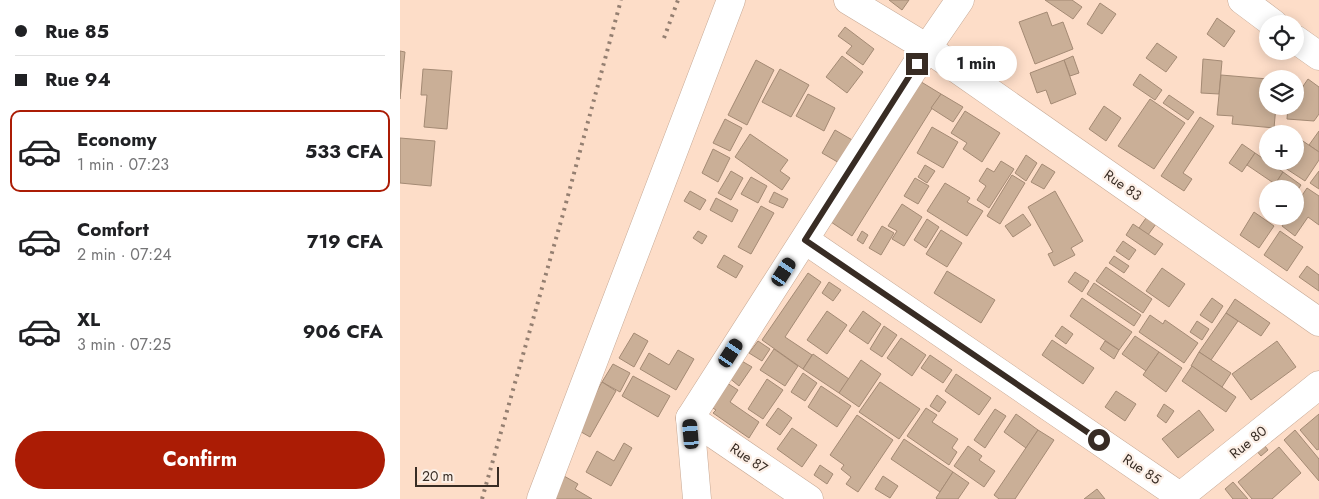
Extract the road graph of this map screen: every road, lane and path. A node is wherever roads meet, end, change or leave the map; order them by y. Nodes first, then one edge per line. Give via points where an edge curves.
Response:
1 (731, 0) edge
2 (848, 0) edge
3 (960, 0) edge
4 (1242, 0) edge
5 (1262, 15) edge
6 (1304, 45) edge
7 (927, 48) junction
8 (1319, 56) edge
9 (805, 240) junction
10 (1319, 322) edge
11 (1319, 385) edge
12 (690, 418) junction
13 (1181, 498) edge
14 (541, 499) edge
15 (697, 499) edge
16 (809, 499) edge

1 - 14 street
2 - 7 street, Rue 83
3 - 7 street
4 - 5 street
6 - 8 street
7 - 9 street
7 - 10 street, Rue 83
9 - 12 street
9 - 13 street, Rue 85
11 - 13 street, Rue 80
12 - 15 street
12 - 16 street, Rue 87

